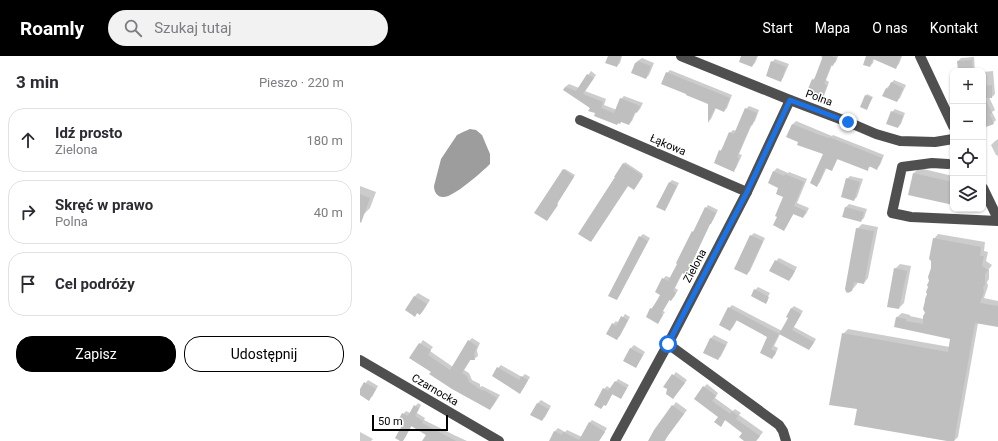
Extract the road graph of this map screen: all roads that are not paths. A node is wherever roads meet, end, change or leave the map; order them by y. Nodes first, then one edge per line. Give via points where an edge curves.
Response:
1 (681, 56) edge
2 (920, 56) edge
3 (790, 100) junction
4 (580, 120) dead end
5 (950, 120) edge
6 (950, 139) edge
7 (948, 164) dead end
8 (747, 192) junction
9 (986, 194) edge
10 (998, 220) edge
11 (668, 344) junction
12 (360, 360) edge
13 (499, 441) edge
14 (615, 441) edge
15 (786, 441) edge

1 - 3 street, Polna
2 - 5 street
3 - 6 street, Polna via 900,141 934,142
3 - 8 street, Zielona
4 - 8 street, Łąkowa
7 - 10 street via 902,166 892,213 910,217
8 - 11 street, Zielona
9 - 10 street
11 - 14 street, Zielona
11 - 15 street via 779,425
12 - 13 street, Czarnocka

